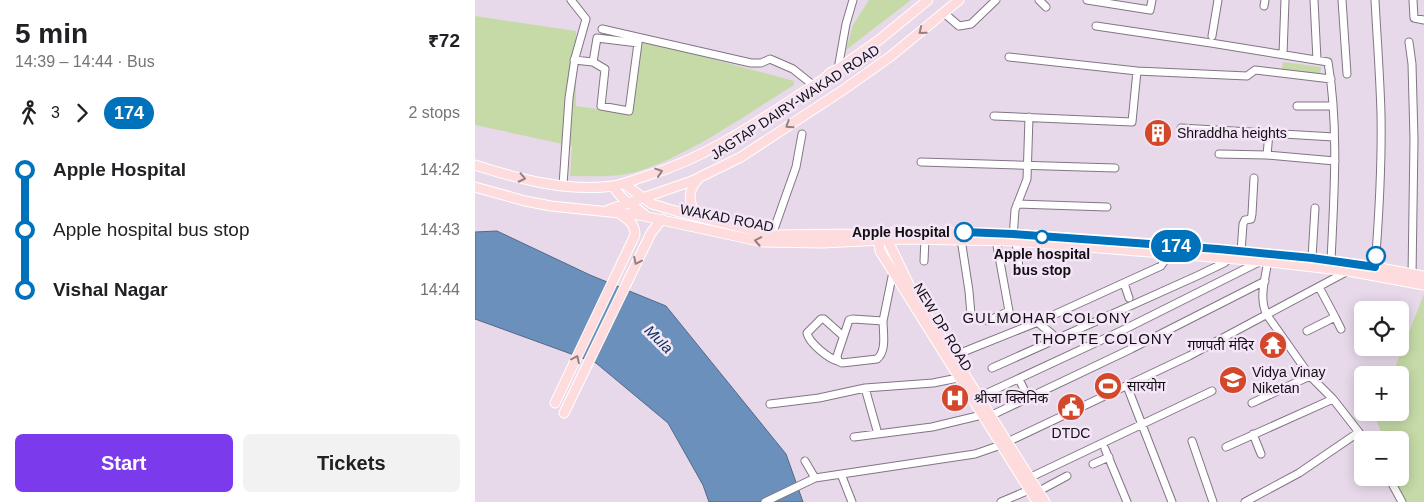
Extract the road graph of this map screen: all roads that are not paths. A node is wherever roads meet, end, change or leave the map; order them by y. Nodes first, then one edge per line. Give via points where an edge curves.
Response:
1 (571, 0) edge
2 (853, 0) edge
3 (928, 0) edge
4 (959, 0) edge
5 (996, 0) edge
6 (1039, 0) edge
7 (1087, 0) edge
8 (1152, 0) edge
9 (1218, 0) edge
10 (1285, 0) edge
11 (1314, 0) edge
12 (1341, 0) edge
13 (1375, 0) edge
14 (1413, 0) edge
15 (1046, 7) dead end
16 (944, 13) junction
17 (1424, 20) edge
18 (1096, 26) dead end
19 (602, 29) dead end
20 (1212, 36) dead end
21 (1409, 42) dead end
22 (1283, 54) junction
23 (1009, 58) dead end
24 (574, 60) junction
25 (1317, 60) junction
26 (593, 62) junction
27 (839, 69) junction
28 (1137, 71) junction
29 (1347, 74) dead end
30 (1331, 79) junction
31 (813, 85) junction
32 (1297, 106) dead end
33 (1332, 106) junction
34 (994, 116) dead end
35 (1029, 117) junction
36 (1181, 128) dead end
37 (1269, 133) junction
38 (802, 134) dead end
39 (1334, 137) junction
40 (1219, 154) dead end
41 (1267, 156) junction
42 (1335, 161) junction
43 (921, 162) dead end
44 (475, 164) edge
45 (1028, 166) junction
46 (1115, 168) dead end
47 (698, 178) junction
48 (1254, 178) dead end
49 (624, 184) junction
50 (563, 185) junction
51 (613, 186) junction
52 (475, 187) edge
53 (642, 198) junction
54 (629, 202) junction
55 (1017, 204) junction
56 (1107, 207) dead end
57 (1315, 208) dead end
58 (605, 211) junction
59 (619, 213) junction
60 (699, 216) junction
61 (648, 217) junction
62 (661, 219) junction
63 (772, 235) junction
64 (882, 237) junction
65 (925, 239) junction
66 (961, 239) junction
67 (1014, 239) junction
68 (996, 240) junction
69 (1241, 252) junction
70 (1169, 254) junction
71 (1230, 258) junction
72 (1312, 258) junction
73 (1266, 259) junction
74 (924, 261) dead end
75 (1331, 261) junction
76 (1349, 267) junction
77 (1375, 267) junction
78 (1019, 268) dead end
79 (893, 272) junction
80 (1424, 276) edge
81 (1412, 278) junction
82 (1265, 280) junction
83 (1124, 283) junction
84 (1424, 285) edge
85 (1319, 287) junction
86 (1129, 298) dead end
87 (971, 315) dead end
88 (1267, 315) junction
89 (1335, 317) junction
90 (883, 321) junction
91 (988, 321) dead end
92 (1038, 322) junction
93 (1341, 329) dead end
94 (1307, 331) dead end
95 (843, 336) junction
96 (1056, 339) junction
97 (953, 356) junction
98 (838, 361) junction
99 (992, 368) dead end
100 (1310, 376) junction
101 (958, 378) junction
102 (1019, 379) junction
103 (1127, 386) junction
104 (865, 388) junction
105 (1212, 391) dead end
106 (979, 397) junction
107 (1028, 398) junction
108 (1333, 399) junction
109 (1252, 403) dead end
110 (555, 404) dead end
111 (771, 404) dead end
112 (564, 413) dead end
113 (986, 416) junction
114 (1142, 424) junction
115 (1358, 431) edge
116 (879, 434) junction
117 (1253, 434) junction
118 (1354, 435) edge
119 (853, 437) dead end
120 (1192, 441) dead end
121 (1004, 443) junction
122 (1225, 447) dead end
123 (1105, 449) dead end
124 (1261, 454) dead end
125 (1109, 457) junction
126 (805, 461) dead end
127 (1093, 464) dead end
128 (841, 474) junction
129 (1067, 476) dead end
130 (1031, 477) junction
131 (815, 478) junction
132 (1394, 486) edge
133 (1029, 490) junction
134 (1039, 491) junction
135 (765, 502) edge
136 (852, 502) edge
137 (1001, 502) edge
138 (1037, 502) edge
139 (1045, 502) edge
140 (1127, 502) edge
141 (1172, 502) edge
142 (1213, 502) edge
143 (1245, 502) edge
144 (1403, 502) edge

1 - 24 street via 586,20
2 - 27 street
3 - 27 main road
4 - 16 main road, JAGTAP DAIRY-WAKAD ROAD
5 - 16 street via 971,24 959,26
6 - 15 street
7 - 8 street via 1150,10
9 - 20 street
10 - 22 street
11 - 25 street
12 - 29 street
13 - 77 street via 1381,191
14 - 17 street via 1414,18
16 -> 47 main road, JAGTAP DAIRY-WAKAD ROAD via 843,90 741,157
18 - 22 street
19 - 31 street via 751,63 770,59 793,68
21 - 81 street via 1414,140
22 - 25 street
23 - 28 street
24 - 26 street
24 - 50 street
25 - 30 street via 1328,62
26 - 26 street via 597,38 638,43 629,110 601,106 605,69
27 - 31 main road
28 - 30 street via 1247,76 1255,70
28 - 35 street via 1132,122
30 - 33 street
49 -> 31 main road via 685,163 731,140
32 - 33 street
33 - 39 street
34 - 35 street
35 - 45 street
36 - 37 street
37 - 39 street
37 - 41 street
38 - 63 street via 796,167
39 - 42 street
40 - 41 street
41 - 42 street
42 - 75 street
43 - 45 street
44 -> 50 main road
45 - 46 street
45 - 55 street via 1026,183
47 - 53 main road, JAGTAP DAIRY-WAKAD ROAD
47 - 60 main road via 690,197
48 - 69 street via 1252,214 1251,219 1243,224
49 - 51 main road
49 - 53 main road, WAKAD ROAD
50 - 51 main road
51 - 54 main road via 617,195
52 - 58 main road, WAKAD ROAD via 551,206
53 - 54 main road, JAGTAP DAIRY-WAKAD ROAD
53 - 60 main road, WAKAD ROAD via 652,204
54 - 58 main road, JAGTAP DAIRY-WAKAD ROAD
54 - 61 main road
55 - 56 street
55 - 67 street
57 - 72 street
58 - 59 main road, WAKAD ROAD
59 - 61 main road, WAKAD ROAD
110 -> 59 main road via 635,235 631,221
60 - 63 main road, WAKAD ROAD
61 - 62 main road, WAKAD ROAD
64 -> 62 main road, WAKAD ROAD via 763,242
62 -> 112 main road via 651,233
63 - 64 main road, WAKAD ROAD
64 - 65 main road, WAKAD ROAD
64 - 67 main road, WAKAD ROAD via 942,232
64 - 79 main road, NEW DP ROAD via 880,251
64 - 97 main road, NEW DP ROAD
65 - 66 main road, WAKAD ROAD
65 - 74 street
66 - 68 main road, WAKAD ROAD
66 - 87 street
67 - 68 main road, WAKAD ROAD
67 - 69 main road, WAKAD ROAD
67 - 70 main road, WAKAD ROAD
67 - 78 street
68 - 91 street via 1009,311
69 - 73 main road, WAKAD ROAD
70 - 71 main road, WAKAD ROAD
70 - 83 street via 1161,266
71 - 73 main road, WAKAD ROAD
71 - 96 street via 1207,272
72 - 73 main road, WAKAD ROAD
72 - 75 main road, WAKAD ROAD
73 - 76 main road, WAKAD ROAD
73 - 82 street
73 - 102 street
75 - 76 main road, WAKAD ROAD
76 - 77 main road, WAKAD ROAD
76 - 81 main road, WAKAD ROAD
76 - 85 street
77 - 81 main road, WAKAD ROAD
79 - 90 street
79 - 101 main road, NEW DP ROAD
80 - 81 main road, WAKAD ROAD
81 - 84 main road, WAKAD ROAD
82 - 88 street via 1262,306
82 - 107 street
83 - 86 street
83 - 92 street
85 - 88 street
85 - 89 street
88 - 100 street
88 - 103 street
89 - 93 street
89 - 94 street
90 - 95 street via 849,320
90 - 98 street via 883,350 877,360
92 - 96 street
92 - 97 street
95 - 98 street
95 - 98 street via 824,319 807,333 809,339 831,359
96 - 99 street
97 - 106 main road, NEW DP ROAD
100 - 108 street
100 - 109 street
101 - 104 street
101 - 113 main road, NEW DP ROAD
102 - 106 street
102 - 107 street
103 - 114 street
103 - 121 street
104 - 111 street
104 - 116 street
105 - 114 street
106 - 113 main road, NEW DP ROAD
107 - 113 street
108 - 115 street
108 - 117 street
113 - 116 street
113 - 121 main road, NEW DP ROAD
114 - 130 street
114 - 141 street
116 - 119 street
117 - 122 street
117 - 124 street
118 - 143 street via 1299,473
120 - 142 street
121 - 128 street via 975,454
121 - 130 main road, NEW DP ROAD
121 - 133 main road, NEW DP ROAD
123 - 125 street
125 - 127 street
125 - 140 street
126 - 131 street
128 - 131 street
128 - 136 street
129 - 134 street
130 - 134 main road, NEW DP ROAD
131 - 135 street
132 - 144 street
133 - 137 street
133 - 138 main road, NEW DP ROAD
134 - 139 main road, NEW DP ROAD

